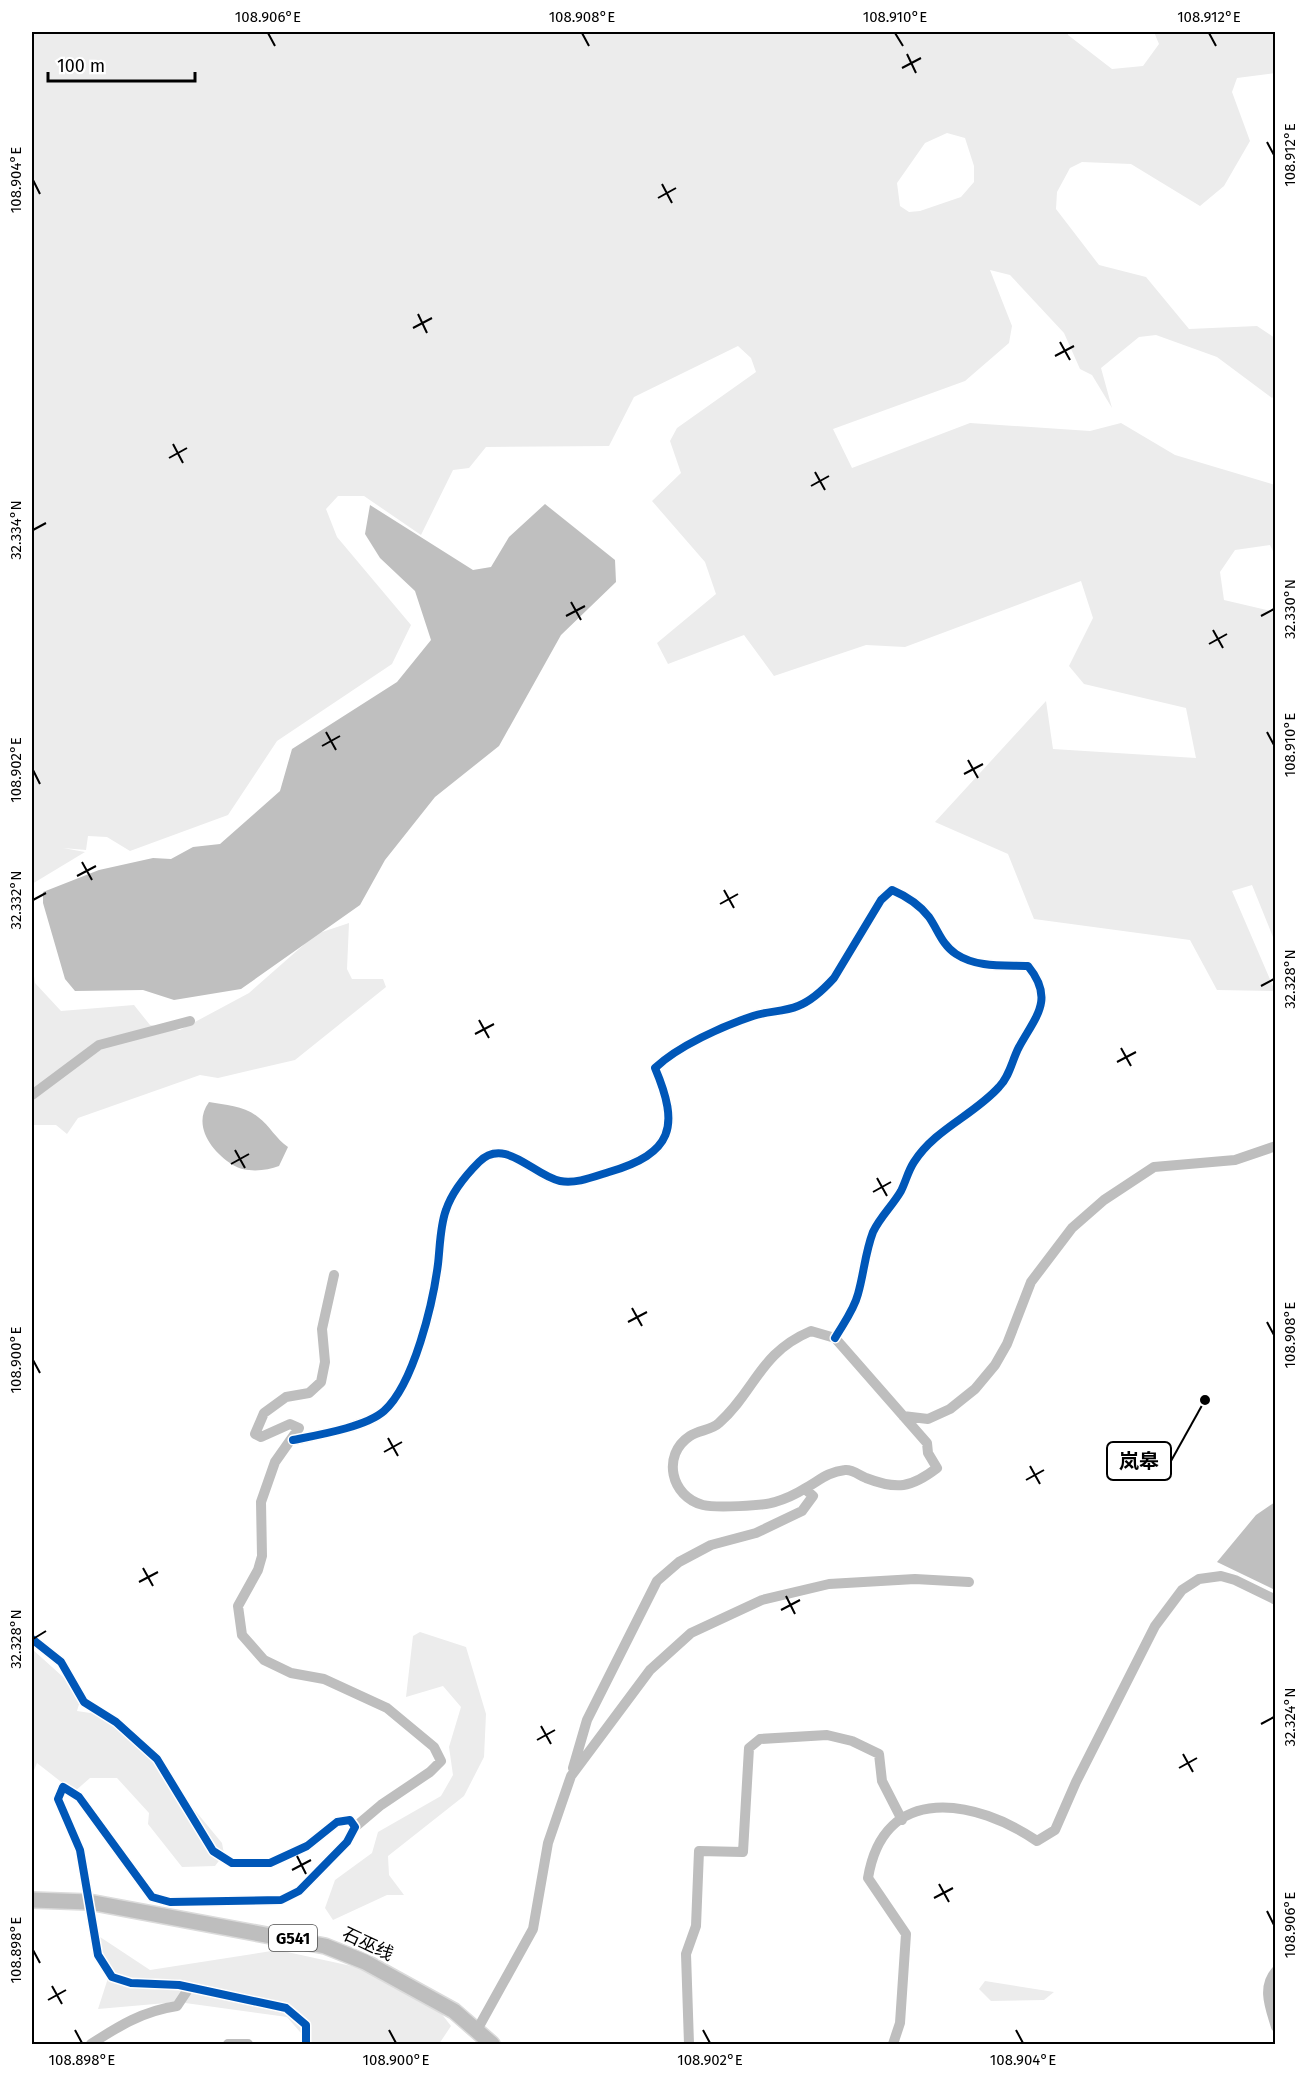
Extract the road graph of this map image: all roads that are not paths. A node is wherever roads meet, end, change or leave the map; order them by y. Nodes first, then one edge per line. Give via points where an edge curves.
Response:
1 (190, 1021) dead end
2 (32, 1095) edge
3 (1275, 1146) edge
4 (334, 1275) dead end
5 (835, 1338) junction
6 (903, 1416) junction
7 (294, 1440) junction
8 (805, 1489) junction
9 (969, 1582) dead end
10 (1275, 1600) edge
11 (32, 1639) edge
12 (571, 1776) junction
13 (902, 1820) junction
14 (355, 1827) junction
15 (32, 1900) edge
16 (89, 1902) junction
17 (1275, 1971) edge
18 (189, 1988) junction
19 (1275, 2027) edge
20 (477, 2030) junction
21 (91, 2044) edge
22 (228, 2044) edge
23 (248, 2044) edge
24 (306, 2044) edge
25 (492, 2044) edge
26 (689, 2044) edge
27 (892, 2044) edge

1 - 2 street via 99,1045
3 - 6 street via 1235,1160 1154,1167 1104,1200 1072,1228 1031,1282 1007,1344 975,1389 928,1419
4 - 7 street via 322,1329 325,1362 321,1382 309,1393 286,1397 264,1413 255,1434 261,1437 290,1424 299,1428
5 - 6 street
5 - 7 street via 858,1294 863,1261 874,1230 914,1163 947,1128 998,1089 1041,1008 1042,993 1028,966 983,965 956,955 918,906 892,890 881,900 824,989 798,1006 754,1015 727,1027 666,1057 655,1068 667,1096 669,1128 663,1142 651,1154 623,1168 577,1182 547,1178 510,1155 494,1153 481,1160 461,1183 445,1211 433,1302 397,1395 383,1412 364,1422
5 - 8 street via 811,1332 790,1340 774,1354 718,1425 690,1435 671,1463 677,1488 687,1500 705,1506 774,1503
6 - 8 street via 927,1443 937,1468 922,1480 902,1487 848,1470 825,1474
7 - 14 street via 275,1462 261,1502 262,1556 238,1606 242,1635 264,1660 291,1673 324,1679 387,1708 434,1747 441,1761
8 - 12 street via 813,1496 802,1511 756,1533 711,1545 679,1562 657,1581 587,1720
9 - 12 street via 915,1579 829,1584 762,1600 691,1633 650,1670
10 - 13 street via 1221,1576 1199,1579 1182,1590 1155,1626 1057,1826 1048,1837 1037,1842 1013,1825 954,1806 932,1807
11 - 14 street via 61,1662 84,1702 116,1722 157,1759 213,1851 232,1863 270,1863 307,1846 337,1822 350,1820
12 - 20 street via 548,1843 533,1929
13 - 26 street via 882,1781 879,1754 852,1741 827,1735 760,1739 749,1748 743,1852 699,1851 696,1926 686,1954
13 - 27 street via 876,1847 868,1878 906,1934 900,2023
14 - 16 street via 346,1842 299,1891 281,1900 170,1902 152,1897 79,1797 63,1787 58,1799 80,1850
15 - 16 highway, 石巫线 / G541
16 - 18 street via 98,1955 112,1977 131,1983
16 - 20 highway, 石巫线 / G541 via 325,1946 378,1968 454,2011
17 - 19 street via 1267,1995
18 - 21 street via 177,2006 153,2010 127,2021
18 - 24 street via 286,2008 306,2025
20 - 25 highway, 石巫线 / G541
22 - 23 street

